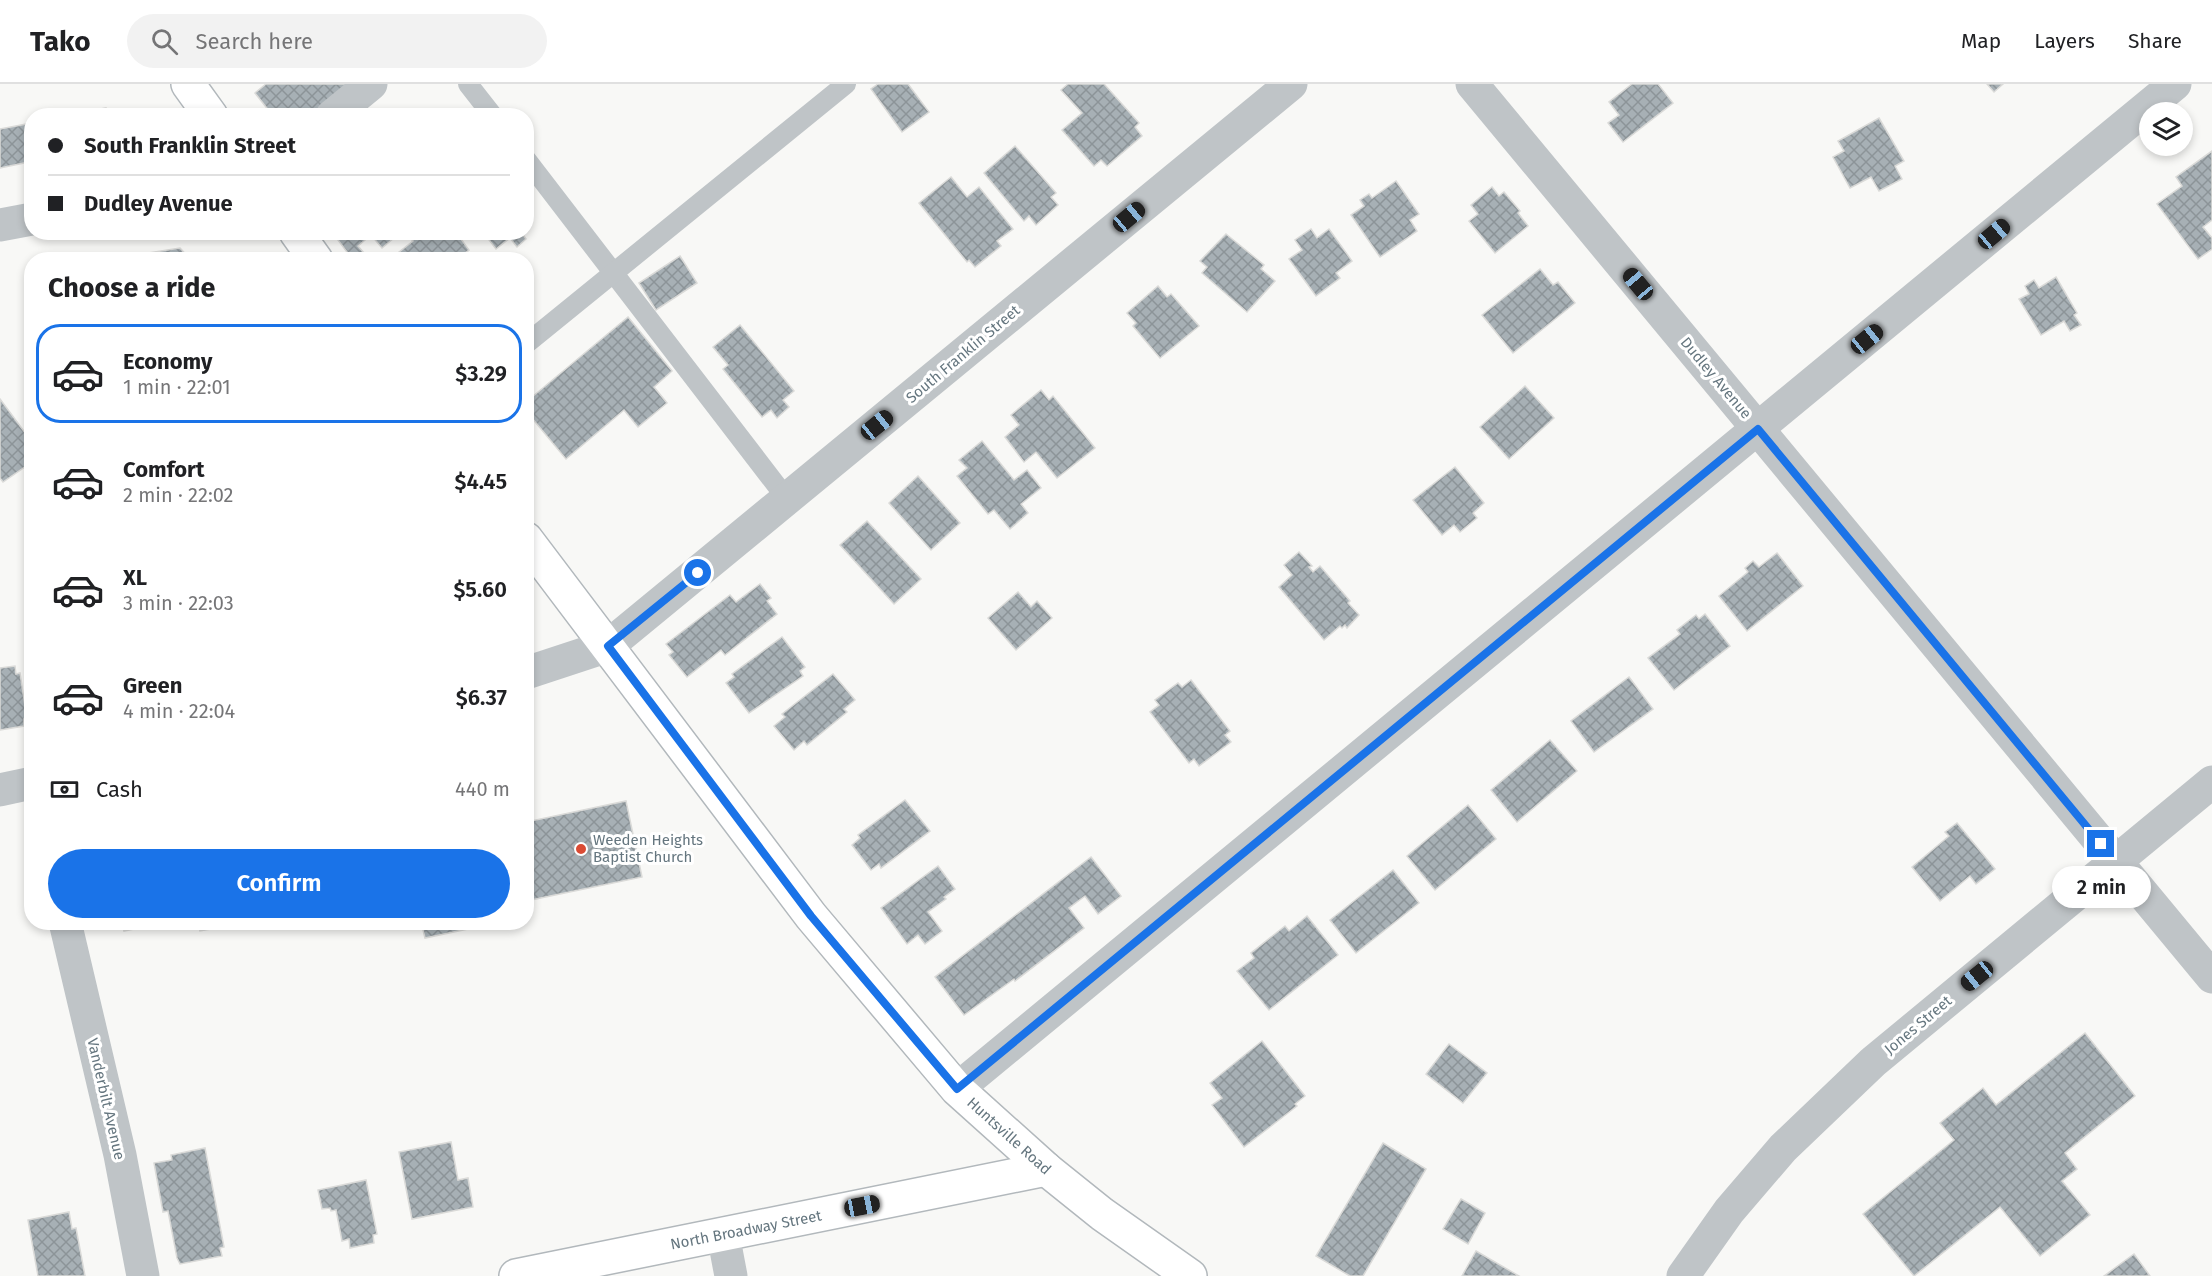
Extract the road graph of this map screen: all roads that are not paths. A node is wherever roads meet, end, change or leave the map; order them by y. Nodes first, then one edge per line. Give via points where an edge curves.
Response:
1 (188, 84) edge
2 (371, 84) edge
3 (468, 84) edge
4 (846, 84) edge
5 (1291, 84) edge
6 (1472, 84) edge
7 (2175, 84) edge
8 (205, 108) edge
9 (342, 108) edge
10 (487, 108) edge
11 (534, 169) edge
12 (24, 220) edge
13 (0, 225) edge
14 (614, 273) junction
15 (534, 338) edge
16 (1758, 429) junction
17 (787, 499) junction
18 (534, 549) edge
19 (608, 646) junction
20 (534, 671) edge
21 (2212, 782) edge
22 (24, 785) edge
23 (0, 790) edge
24 (2116, 862) junction
25 (66, 930) edge
26 (2212, 978) edge
27 (957, 1089) junction
28 (1046, 1169) junction
29 (723, 1234) junction
30 (143, 1276) edge
31 (516, 1276) edge
32 (731, 1276) edge
33 (1190, 1276) edge
34 (1683, 1276) edge

1 - 8 main road
2 - 9 street
3 - 10 lane
4 - 14 lane
5 - 17 street, South Franklin Street
6 - 16 street, Dudley Avenue
7 - 16 street
11 - 14 lane
12 - 13 street
14 - 15 lane
14 - 17 lane
16 - 24 street, Dudley Avenue
16 - 27 street
17 - 19 street, South Franklin Street
18 - 19 main road, Huntsville Road
19 - 20 street
19 - 27 main road, Huntsville Road via 811,916
21 - 24 street, Jones Street
22 - 23 street
24 - 26 street, Dudley Avenue
24 - 34 street, Jones Street via 1873,1062 1783,1148 1729,1211
25 - 30 street, Vanderbilt Avenue via 120,1155
27 - 28 main road, Huntsville Road
28 - 29 main road, North Broadway Street
28 - 33 main road, Huntsville Road
29 - 31 main road, North Broadway Street
29 - 32 street

